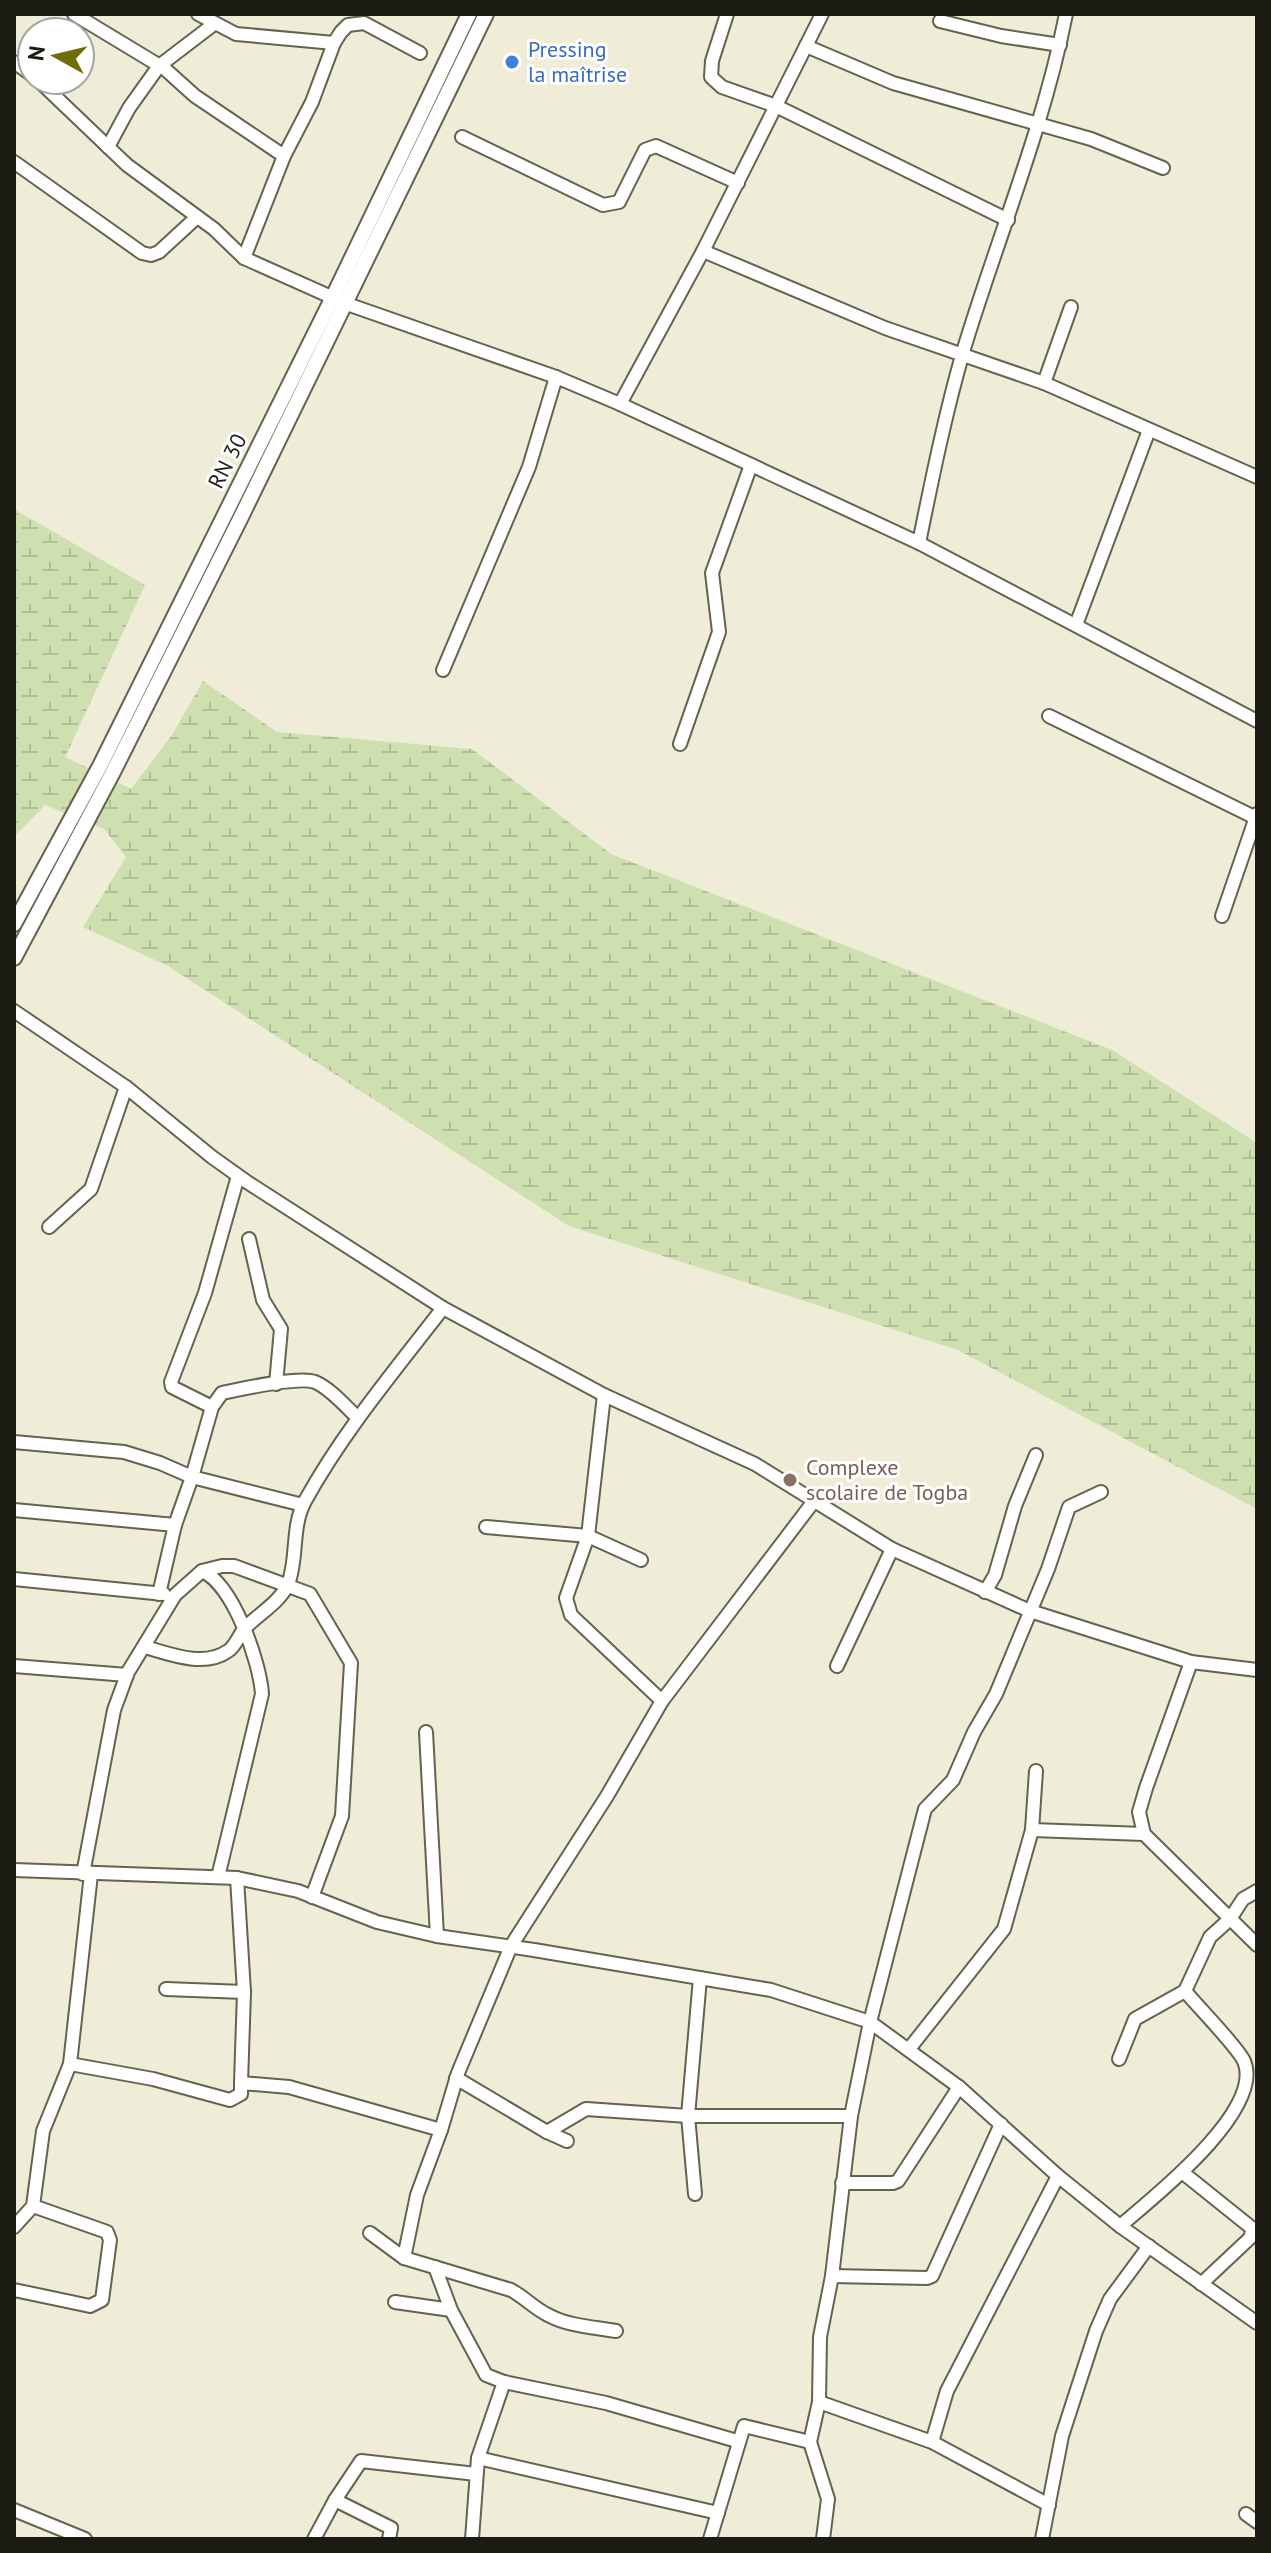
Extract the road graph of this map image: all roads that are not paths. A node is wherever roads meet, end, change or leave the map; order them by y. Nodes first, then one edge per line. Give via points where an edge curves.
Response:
1 (74, 14) edge
2 (198, 14) edge
3 (469, 14) edge
4 (486, 14) edge
5 (727, 14) edge
6 (822, 14) edge
7 (1066, 14) edge
8 (940, 21) dead end
9 (214, 24) junction
10 (334, 43) junction
11 (1060, 45) junction
12 (806, 46) junction
13 (420, 53) dead end
14 (159, 66) junction
15 (55, 96) edge
16 (776, 106) junction
17 (1038, 123) junction
18 (462, 137) dead end
19 (108, 147) junction
20 (284, 156) junction
21 (14, 162) edge
22 (1163, 168) dead end
23 (738, 183) junction
24 (197, 217) junction
25 (1008, 220) junction
26 (703, 251) junction
27 (244, 258) junction
28 (340, 301) junction
29 (1071, 307) dead end
30 (963, 353) junction
31 (556, 377) junction
32 (1044, 383) junction
33 (620, 404) junction
34 (1149, 430) junction
35 (751, 465) junction
36 (1257, 477) edge
37 (919, 543) junction
38 (1076, 625) junction
39 (443, 670) dead end
40 (1049, 716) dead end
41 (1257, 721) edge
42 (680, 744) dead end
43 (1256, 816) edge
44 (78, 824) junction
45 (1222, 916) dead end
46 (14, 924) edge
47 (14, 958) edge
48 (14, 1011) edge
49 (126, 1087) junction
50 (238, 1176) junction
51 (49, 1227) dead end
52 (249, 1239) dead end
53 (443, 1308) junction
54 (276, 1384) junction
55 (604, 1395) junction
56 (212, 1407) junction
57 (358, 1418) junction
58 (14, 1442) edge
59 (1036, 1455) dead end
60 (192, 1477) junction
61 (1101, 1492) dead end
62 (814, 1501) junction
63 (303, 1505) junction
64 (14, 1510) edge
65 (175, 1525) junction
66 (486, 1527) dead end
67 (588, 1536) junction
68 (892, 1549) junction
69 (641, 1560) dead end
70 (202, 1571) junction
71 (14, 1579) edge
72 (288, 1585) junction
73 (985, 1592) junction
74 (159, 1594) junction
75 (175, 1595) junction
76 (1030, 1611) junction
77 (244, 1628) junction
78 (145, 1647) junction
79 (1191, 1662) junction
80 (14, 1666) edge
81 (837, 1666) dead end
82 (1257, 1670) edge
83 (127, 1675) junction
84 (662, 1701) junction
85 (426, 1732) dead end
86 (1036, 1771) dead end
87 (1032, 1830) junction
88 (1144, 1834) junction
89 (14, 1870) edge
90 (87, 1874) junction
91 (218, 1877) junction
92 (237, 1878) junction
93 (1257, 1891) edge
94 (312, 1897) junction
95 (1230, 1919) junction
96 (437, 1936) junction
97 (1257, 1945) edge
98 (511, 1946) junction
99 (700, 1978) junction
100 (166, 1989) dead end
101 (1185, 1991) junction
102 (244, 1992) junction
103 (870, 2022) junction
104 (909, 2049) junction
105 (1119, 2059) dead end
106 (70, 2064) junction
107 (456, 2078) junction
108 (241, 2083) junction
109 (959, 2087) junction
110 (688, 2116) junction
111 (851, 2116) junction
112 (1001, 2124) junction
113 (441, 2130) junction
114 (547, 2132) junction
115 (567, 2141) dead end
116 (1182, 2172) junction
117 (1058, 2176) junction
118 (842, 2183) junction
119 (695, 2194) dead end
120 (33, 2206) junction
121 (1120, 2226) junction
122 (14, 2227) edge
123 (370, 2233) dead end
124 (1149, 2246) junction
125 (404, 2258) junction
126 (435, 2267) junction
127 (832, 2276) junction
128 (1201, 2284) junction
129 (14, 2290) edge
130 (395, 2302) dead end
131 (451, 2310) junction
132 (1257, 2323) edge
133 (616, 2331) dead end
134 (504, 2382) junction
135 (819, 2402) junction
136 (737, 2441) junction
137 (810, 2442) junction
138 (932, 2442) junction
139 (478, 2458) junction
140 (476, 2474) junction
141 (335, 2500) junction
142 (1049, 2505) junction
143 (14, 2510) edge
144 (718, 2513) junction
145 (85, 2539) edge
146 (314, 2539) edge
147 (389, 2539) edge
148 (472, 2539) edge
149 (710, 2539) edge
150 (823, 2539) edge
151 (1042, 2539) edge

1 - 14 street
2 - 9 street
3 - 28 main road, RN 30
4 - 28 main road, RN 30
5 - 16 street via 711,77 722,87
6 - 12 street
7 - 11 street
8 - 11 street
9 - 10 street via 236,34
9 - 14 street
10 - 13 street via 348,25 364,23
10 - 20 street
11 - 17 street
12 - 16 street
12 - 17 street via 893,83
14 - 19 street
14 - 20 street
15 - 19 street
16 - 23 street
16 - 25 street
17 - 22 street
17 - 25 street
18 - 23 street via 603,205 619,202 650,146
19 - 24 street
20 - 27 street
21 - 24 street via 142,253 159,252
23 - 26 street
24 - 27 street
25 - 30 street
26 - 30 street via 885,328
26 - 33 street
27 - 28 street
28 - 31 street
28 - 44 main road, RN 30
29 - 32 street
30 - 32 street
30 - 37 street
31 - 33 street
31 - 39 street via 529,467
32 - 34 street
33 - 35 street
34 - 36 street
34 - 38 street
35 - 37 street
35 - 42 street via 712,573 719,632
37 - 38 street
38 - 41 street
40 - 43 street
43 - 45 street
44 - 46 main road, RN 30
44 - 47 main road, RN 30
48 - 49 street
49 - 50 street
49 - 51 street via 91,1189
50 - 53 street
50 - 56 street via 205,1293 171,1382
52 - 54 street via 263,1300 281,1329
53 - 55 street
53 - 57 street
54 - 56 street via 222,1393
54 - 57 street via 318,1383
55 - 62 street via 755,1464
55 - 67 street
56 - 60 street
57 - 63 street
58 - 60 street via 124,1452
59 - 73 street
60 - 63 street
60 - 65 street
61 - 76 street via 1069,1507
62 - 68 street
62 - 84 street
63 - 72 street
64 - 65 street
65 - 74 street
66 - 67 street
67 - 69 street
67 - 84 street via 566,1598 571,1615
68 - 73 street
68 - 81 street
70 - 72 street via 234,1566
70 - 75 street
70 - 77 street via 218,1581
71 - 74 street
72 - 77 street
72 - 94 street via 314,1597 351,1663 342,1816
73 - 76 street
74 - 75 street
75 - 78 street
76 - 79 street
76 - 103 street via 953,1780 925,1809
77 - 78 street via 226,1652 208,1658
77 - 91 street via 259,1667 262,1694
78 - 83 street
79 - 82 street
79 - 88 street via 1139,1812
80 - 83 street
83 - 90 street via 114,1710
84 - 98 street
85 - 96 street
86 - 87 street
87 - 88 street
87 - 104 street via 1004,1929
88 - 95 street
89 - 90 street
90 - 91 street
90 - 106 street
91 - 92 street
92 - 94 street
92 - 102 street
93 - 95 street via 1243,1899
94 - 96 street via 377,1922
95 - 97 street
95 - 101 street via 1210,1937
96 - 98 street
98 - 99 street
98 - 107 street
99 - 103 street via 771,1990
99 - 110 street
100 - 102 street
101 - 105 street via 1135,2019
101 - 116 street via 1243,2060 1248,2077 1241,2101
102 - 108 street
103 - 104 street
103 - 111 street
104 - 109 street
106 - 108 street via 230,2100 241,2094
106 - 120 street via 43,2131
107 - 113 street
107 - 114 street
108 - 113 street via 289,2087
109 - 112 street
109 - 118 street via 898,2181
110 - 111 street
110 - 114 street via 586,2109
110 - 119 street
111 - 118 street
112 - 117 street
112 - 127 street via 932,2276
113 - 125 street via 417,2195
114 - 115 street
116 - 121 street
116 - 128 street via 1253,2229 1250,2238
117 - 121 street
117 - 138 street via 947,2391
118 - 127 street
120 - 122 street
120 - 129 street via 107,2232 102,2300 90,2306
121 - 124 street
123 - 125 street
124 - 128 street
124 - 142 street via 1110,2299 1096,2331 1062,2436
125 - 126 street
126 - 131 street
126 - 133 street via 511,2290 562,2322
127 - 135 street via 820,2337
128 - 132 street
130 - 131 street
131 - 134 street via 486,2375
134 - 136 street via 606,2403
134 - 139 street
135 - 137 street
135 - 138 street
136 - 137 street via 748,2425
136 - 144 street
137 - 150 street via 828,2499
138 - 142 street
139 - 140 street
139 - 144 street
140 - 141 street via 363,2461
140 - 148 street
141 - 146 street
141 - 147 street via 391,2528
142 - 151 street
143 - 145 street
144 - 149 street

